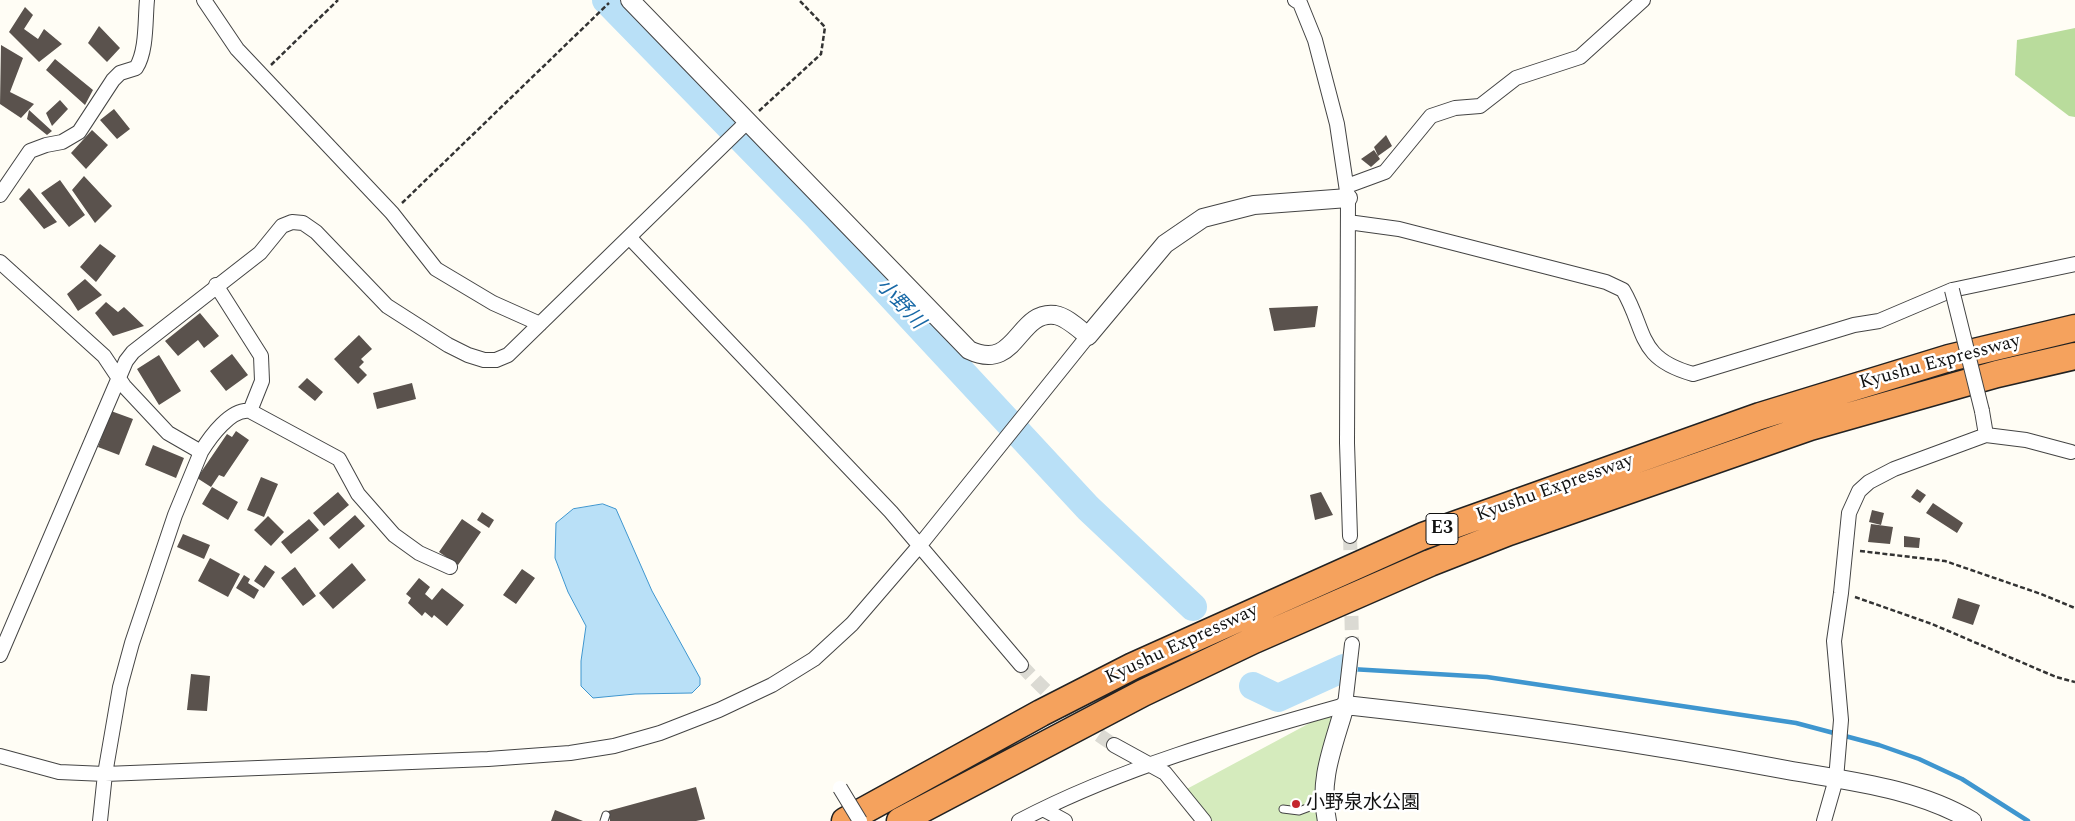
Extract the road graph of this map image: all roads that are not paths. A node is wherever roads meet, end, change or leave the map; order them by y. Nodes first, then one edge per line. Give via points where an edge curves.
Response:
1 (147, 0) edge
2 (204, 0) edge
3 (630, 0) edge
4 (1295, 0) edge
5 (1643, 0) edge
6 (745, 124) junction
7 (1348, 192) junction
8 (0, 195) edge
9 (1348, 222) junction
10 (630, 238) junction
11 (0, 262) edge
12 (2075, 264) edge
13 (216, 286) junction
14 (1952, 290) junction
15 (540, 324) junction
16 (2075, 328) edge
17 (1088, 336) junction
18 (2075, 356) edge
19 (119, 376) junction
20 (250, 411) junction
21 (1986, 435) junction
22 (201, 452) junction
23 (2071, 452) dead end
24 (1350, 536) tunnel mouth
25 (920, 545) junction
26 (450, 567) dead end
27 (1352, 644) tunnel mouth
28 (0, 655) edge
29 (1021, 665) tunnel mouth
30 (1346, 696) junction
31 (1114, 745) tunnel mouth
32 (0, 756) edge
33 (1149, 764) junction
34 (105, 774) junction
35 (1836, 779) junction
36 (840, 788) dead end
37 (1323, 802) junction
38 (1283, 808) dead end
39 (1043, 809) junction
40 (100, 821) edge
41 (845, 821) edge
42 (860, 821) edge
43 (900, 821) edge
44 (1019, 821) edge
45 (1065, 821) edge
46 (1204, 821) edge
47 (1327, 821) edge
48 (1824, 821) edge
49 (1972, 821) edge

1 - 8 street via 138,66 120,73 113,80 79,132 71,138 30,151
2 - 15 street via 237,50 392,213 436,269 493,303
3 - 6 street
4 - 7 street via 1300,3 1315,40 1337,124
5 - 7 street via 1580,58 1516,78 1480,106 1455,108 1431,116 1385,172
6 - 10 street
6 - 17 street via 969,350 982,356 1004,352 1036,320 1048,315 1057,315
7 - 9 street
7 - 17 street via 1254,205 1203,218 1166,244
9 - 14 street via 1399,229 1606,282 1623,290 1646,345 1672,368 1693,374 1854,325 1878,321
9 - 24 street
10 - 15 street
10 - 25 street
11 - 19 street via 104,356
12 - 14 street
13 - 15 street via 260,253 282,226 302,222 316,232 387,306 468,356 496,360 508,355
13 - 19 street via 133,352
13 - 20 street via 261,356 262,381
14 - 21 street, bridge
16 - 41 highway, Kyushu Expressway / E3 via 1949,358 1760,416 1423,536 1133,666
17 - 25 street
18 - 43 highway, Kyushu Expressway / E3 via 1996,374 1810,427 1509,532 1430,563 1143,693
19 - 22 street via 124,386 168,433
19 - 28 street
20 - 22 street via 236,413
20 - 26 street via 339,459 358,494 394,535 419,553
21 - 23 street via 2026,440
21 - 35 street via 1894,469 1869,482 1860,491 1849,513 1834,641 1841,720
22 - 34 street via 175,515 132,643 120,687
25 - 29 street
25 - 34 street via 852,624 814,659 772,685 719,710 660,733 614,746 488,759
27 - 30 street
30 - 33 street
30 - 35 street via 1668,748
30 - 37 street via 1323,783
31 - 33 street
32 - 34 street via 59,772
33 - 39 street
33 - 46 street via 1165,773
34 - 40 street
35 - 48 street
35 - 49 street via 1902,792 1950,808
36 - 42 street, bridge
37 - 38 lane via 1299,811
37 - 47 street
39 - 44 street
39 - 45 street

